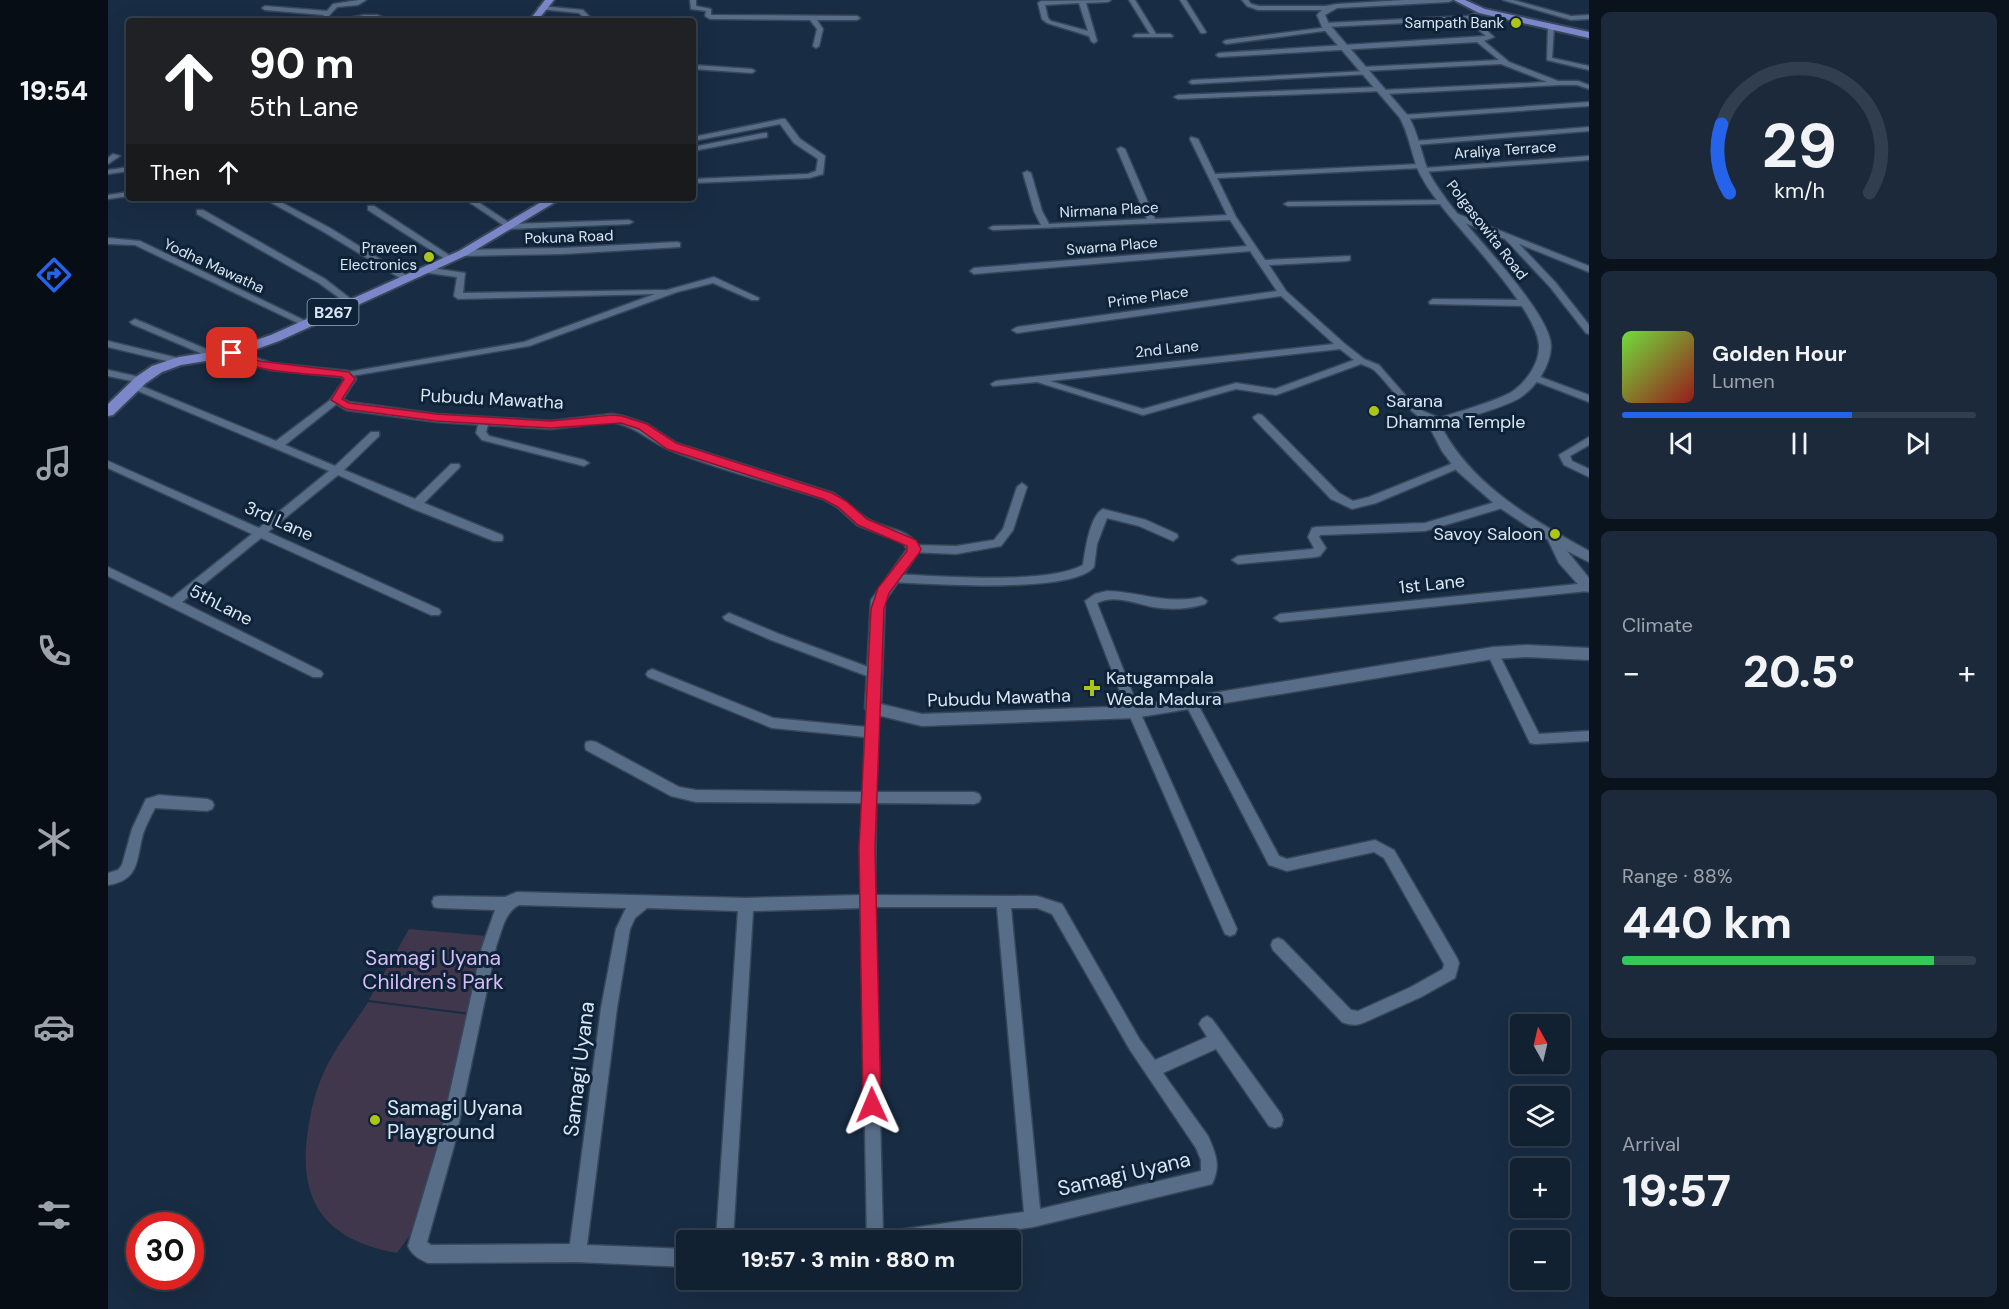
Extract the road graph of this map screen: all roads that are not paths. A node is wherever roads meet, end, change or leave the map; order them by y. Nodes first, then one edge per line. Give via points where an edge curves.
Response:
1 (363, 0) edge
2 (550, 0) edge
3 (693, 0) edge
4 (1108, 0) edge
5 (1132, 0) edge
6 (1183, 0) edge
7 (1245, 0) edge
8 (1449, 0) edge
9 (1458, 0) edge
10 (1506, 0) edge
11 (1042, 1) edge
12 (1072, 1) edge
13 (1082, 1) edge
14 (265, 8) dead end
15 (541, 8) junction
16 (1329, 8) junction
17 (1482, 11) junction
18 (328, 13) junction
19 (1589, 17) edge
20 (324, 18) edge
21 (355, 18) edge
22 (385, 18) edge
23 (535, 18) edge
24 (588, 18) edge
25 (858, 18) dead end
26 (1469, 18) junction
27 (813, 19) junction
28 (1327, 27) junction
29 (1551, 27) junction
30 (1203, 32) dead end
31 (1589, 35) edge
32 (1136, 36) dead end
33 (1154, 36) junction
34 (1170, 36) dead end
35 (1479, 40) junction
36 (1226, 42) dead end
37 (816, 46) dead end
38 (1344, 46) junction
39 (1218, 55) dead end
40 (1506, 63) junction
41 (696, 67) edge
42 (1589, 68) edge
43 (752, 71) dead end
44 (1365, 71) junction
45 (1192, 82) dead end
46 (1559, 83) junction
47 (1589, 87) edge
48 (1383, 90) junction
49 (1178, 96) dead end
50 (1589, 104) edge
51 (1404, 117) junction
52 (1589, 129) edge
53 (764, 135) dead end
54 (696, 138) edge
55 (1194, 139) dead end
56 (1415, 143) junction
57 (696, 148) edge
58 (1121, 149) dead end
59 (116, 156) dead end
60 (1589, 158) edge
61 (108, 162) edge
62 (1422, 168) junction
63 (126, 169) edge
64 (108, 172) edge
65 (1027, 173) dead end
66 (1212, 177) junction
67 (696, 181) edge
68 (126, 194) edge
69 (108, 197) edge
70 (273, 201) edge
71 (471, 201) edge
72 (551, 201) edge
73 (1443, 202) junction
74 (1288, 204) dead end
75 (371, 208) dead end
76 (200, 212) dead end
77 (1455, 216) junction
78 (1232, 217) junction
79 (1152, 221) junction
80 (629, 222) dead end
81 (509, 227) junction
82 (1046, 227) junction
83 (993, 228) dead end
84 (1506, 236) junction
85 (108, 241) edge
86 (677, 245) dead end
87 (1252, 248) junction
88 (457, 256) junction
89 (1347, 258) dead end
90 (1263, 263) junction
91 (1589, 269) edge
92 (425, 270) junction
93 (974, 272) dead end
94 (408, 279) junction
95 (674, 290) junction
96 (1283, 293) junction
97 (755, 298) dead end
98 (1432, 302) dead end
99 (352, 303) junction
100 (1524, 303) junction
101 (135, 322) dead end
102 (307, 324) junction
103 (1017, 330) dead end
104 (1589, 331) edge
105 (108, 344) edge
106 (1342, 346) junction
107 (232, 353) junction
108 (215, 356) junction
109 (1361, 361) junction
110 (178, 362) junction
111 (108, 372) edge
112 (348, 375) junction
113 (1534, 378) junction
114 (1036, 380) junction
115 (137, 383) junction
116 (996, 384) dead end
117 (1589, 399) edge
118 (336, 400) junction
119 (108, 412) edge
120 (1258, 417) dead end
121 (484, 421) junction
122 (1440, 422) junction
123 (375, 434) dead end
124 (1589, 440) edge
125 (278, 446) junction
126 (108, 464) edge
127 (584, 464) dead end
128 (1460, 464) junction
129 (455, 466) dead end
130 (337, 470) junction
131 (1589, 474) edge
132 (1022, 487) dead end
133 (415, 504) junction
134 (1502, 504) junction
135 (262, 531) junction
136 (1173, 537) dead end
137 (498, 538) dead end
138 (1554, 538) junction
139 (914, 549) junction
140 (1589, 557) edge
141 (1238, 560) dead end
142 (108, 571) edge
143 (894, 578) junction
144 (1589, 587) edge
145 (1201, 601) dead end
146 (175, 602) junction
147 (435, 612) dead end
148 (729, 617) dead end
149 (1280, 618) dead end
150 (1493, 653) junction
151 (1589, 654) edge
152 (317, 674) dead end
153 (652, 674) dead end
154 (875, 674) junction
155 (1192, 705) junction
156 (873, 708) junction
157 (1134, 712) junction
158 (873, 733) junction
159 (1589, 736) edge
160 (591, 746) dead end
161 (974, 798) dead end
162 (870, 799) junction
163 (207, 806) dead end
164 (108, 879) edge
165 (646, 901) junction
166 (868, 901) junction
167 (1004, 901) junction
168 (439, 902) dead end
169 (507, 904) junction
170 (746, 905) junction
171 (1230, 929) dead end
172 (1278, 945) dead end
173 (1207, 1024) dead end
174 (1218, 1041) junction
175 (1151, 1070) junction
176 (1275, 1120) dead end
177 (1033, 1219) junction
178 (725, 1230) edge
179 (875, 1230) edge
180 (959, 1230) edge
181 (577, 1253) junction
182 (676, 1258) edge

1 - 18 street via 335,5
2 - 15 main road
3 - 27 street via 693,8 709,10 710,17
4 - 13 street
5 - 33 street
6 - 30 street
7 - 16 street via 1258,8
8 - 16 street
9 - 17 main road
10 - 19 street via 1571,18
11 - 12 street
11 - 13 street via 1049,22 1094,38
12 - 13 street
14 - 18 street
15 - 23 main road
15 - 24 street via 581,11
16 - 28 street via 1321,15
17 - 26 street
17 - 29 main road
18 - 20 street
21 - 22 street
25 - 27 street
26 - 28 street
26 - 35 street via 1491,37
27 - 37 street via 820,29
28 - 36 street
28 - 38 street, Polgasowita Road
29 - 31 main road
29 - 42 street via 1549,59
32 - 33 street
33 - 34 street
35 - 38 street
35 - 40 street
38 - 39 street
38 - 44 street, Polgasowita Road
40 - 44 street
40 - 46 street
41 - 43 street
44 - 45 street
44 - 48 street, Polgasowita Road
46 - 47 street
46 - 48 street
48 - 49 street
48 - 51 street, Polgasowita Road
50 - 51 street
51 - 56 street, Polgasowita Road
52 - 56 street
53 - 57 street
54 - 67 street via 782,121 797,141 822,158 820,172 809,176
55 - 66 street
56 - 62 street, Polgasowita Road
58 - 79 street
59 - 61 street
60 - 62 street, Araliya Terrace
62 - 66 street, Araliya Terrace
62 - 73 street, Polgasowita Road
63 - 64 street
65 - 82 street, Nirmana Place
66 - 78 street
68 - 69 street
70 - 94 street
71 - 81 street
72 - 81 main road, B267
73 - 74 street
73 - 77 street, Polgasowita Road
75 - 88 street
76 - 99 street via 322,281
77 - 84 street
77 - 100 street, Polgasowita Road
78 - 79 street, Nirmana Place
78 - 87 street
79 - 82 street, Nirmana Place
80 - 81 street
81 - 88 main road, B267
82 - 83 street
84 - 91 street
84 - 104 street via 1553,285
85 - 102 street, Yodha Mawatha via 137,243
86 - 88 street, Pokuna Road
87 - 90 street
87 - 93 street, Swarna Place
88 - 92 main road, B267
89 - 90 street
90 - 96 street
92 - 94 main road, B267
92 - 95 street via 462,275 458,296
94 - 99 main road, B267
95 - 97 street via 714,280
95 - 112 street via 526,344
96 - 103 street, Prime Place
96 - 106 street
98 - 100 street
99 - 102 main road, B267
100 - 113 street, Polgasowita Road via 1545,347
101 - 108 street
102 - 107 main road, B267
105 - 110 street
106 - 109 street
106 - 114 street, 2nd Lane
107 - 108 main road, B267
107 - 112 street via 258,364
108 - 110 main road, B267
109 - 114 street via 1276,392 1236,386 1143,412
109 - 122 street via 1376,367 1402,398
110 - 115 main road, B267 via 157,369
111 - 115 street
112 - 118 street via 348,382
113 - 117 street
113 - 122 street via 1516,395
114 - 116 street, 2nd Lane
115 - 119 main road, B267
115 - 125 street
118 - 121 street, Pubudu Mawatha via 346,406
118 - 125 street
120 - 128 street via 1335,496 1352,505
121 - 127 street via 481,433 486,438
121 - 139 street, Pubudu Mawatha via 551,425 622,420 643,427 672,446 828,496 862,522 908,540
122 - 128 street via 1436,428 1442,442
123 - 130 street
124 - 131 street via 1564,455 1568,463
125 - 130 street
126 - 135 street, 3rd Lane
128 - 134 street
129 - 133 street
130 - 133 street
130 - 135 street
132 - 139 street via 1008,530 997,543 965,549
133 - 137 street
134 - 138 street
134 - 141 street via 1425,527 1316,531 1313,537 1320,548 1316,553
135 - 146 street
135 - 147 street, 3rd Lane
136 - 143 street via 1142,523 1103,513 1091,544 1088,567 1079,573 1031,580
138 - 140 street
138 - 144 street via 1564,559
139 - 143 street
142 - 146 street, 5thLane
143 - 154 street via 878,600
144 - 149 street, 1st Lane
145 - 157 street via 1161,604 1097,596 1091,601
146 - 152 street, 5thLane
148 - 154 street
150 - 151 street, Pubudu Mawatha
150 - 155 street, Pubudu Mawatha
150 - 159 street via 1535,738
153 - 158 street via 772,723
154 - 156 street
155 - 157 street, Pubudu Mawatha
155 - 172 street via 1274,861 1287,865 1375,846 1389,854 1452,963 1450,973 1416,992 1358,1018 1347,1017
156 - 157 street, Pubudu Mawatha via 922,720
156 - 158 street
157 - 171 street
158 - 162 street
160 - 162 street via 676,792 696,796
161 - 162 street
162 - 166 street
163 - 164 street via 152,803 137,831 125,875
165 - 169 street, Samagi Uyana via 517,898
165 - 170 street, Samagi Uyana
165 - 181 street, Samagi Uyana via 630,913 623,929
166 - 167 street, Samagi Uyana
166 - 170 street, Samagi Uyana
166 - 179 street
167 - 175 street, Samagi Uyana via 1037,902 1057,909
167 - 177 street, Samagi Uyana
168 - 169 street, Samagi Uyana
169 - 181 street via 489,947 446,1146 417,1246 428,1254
170 - 178 street
173 - 174 street
174 - 175 street
174 - 176 street
175 - 177 street, Samagi Uyana via 1202,1142 1211,1171 1206,1178
177 - 180 street, Samagi Uyana
181 - 182 street

